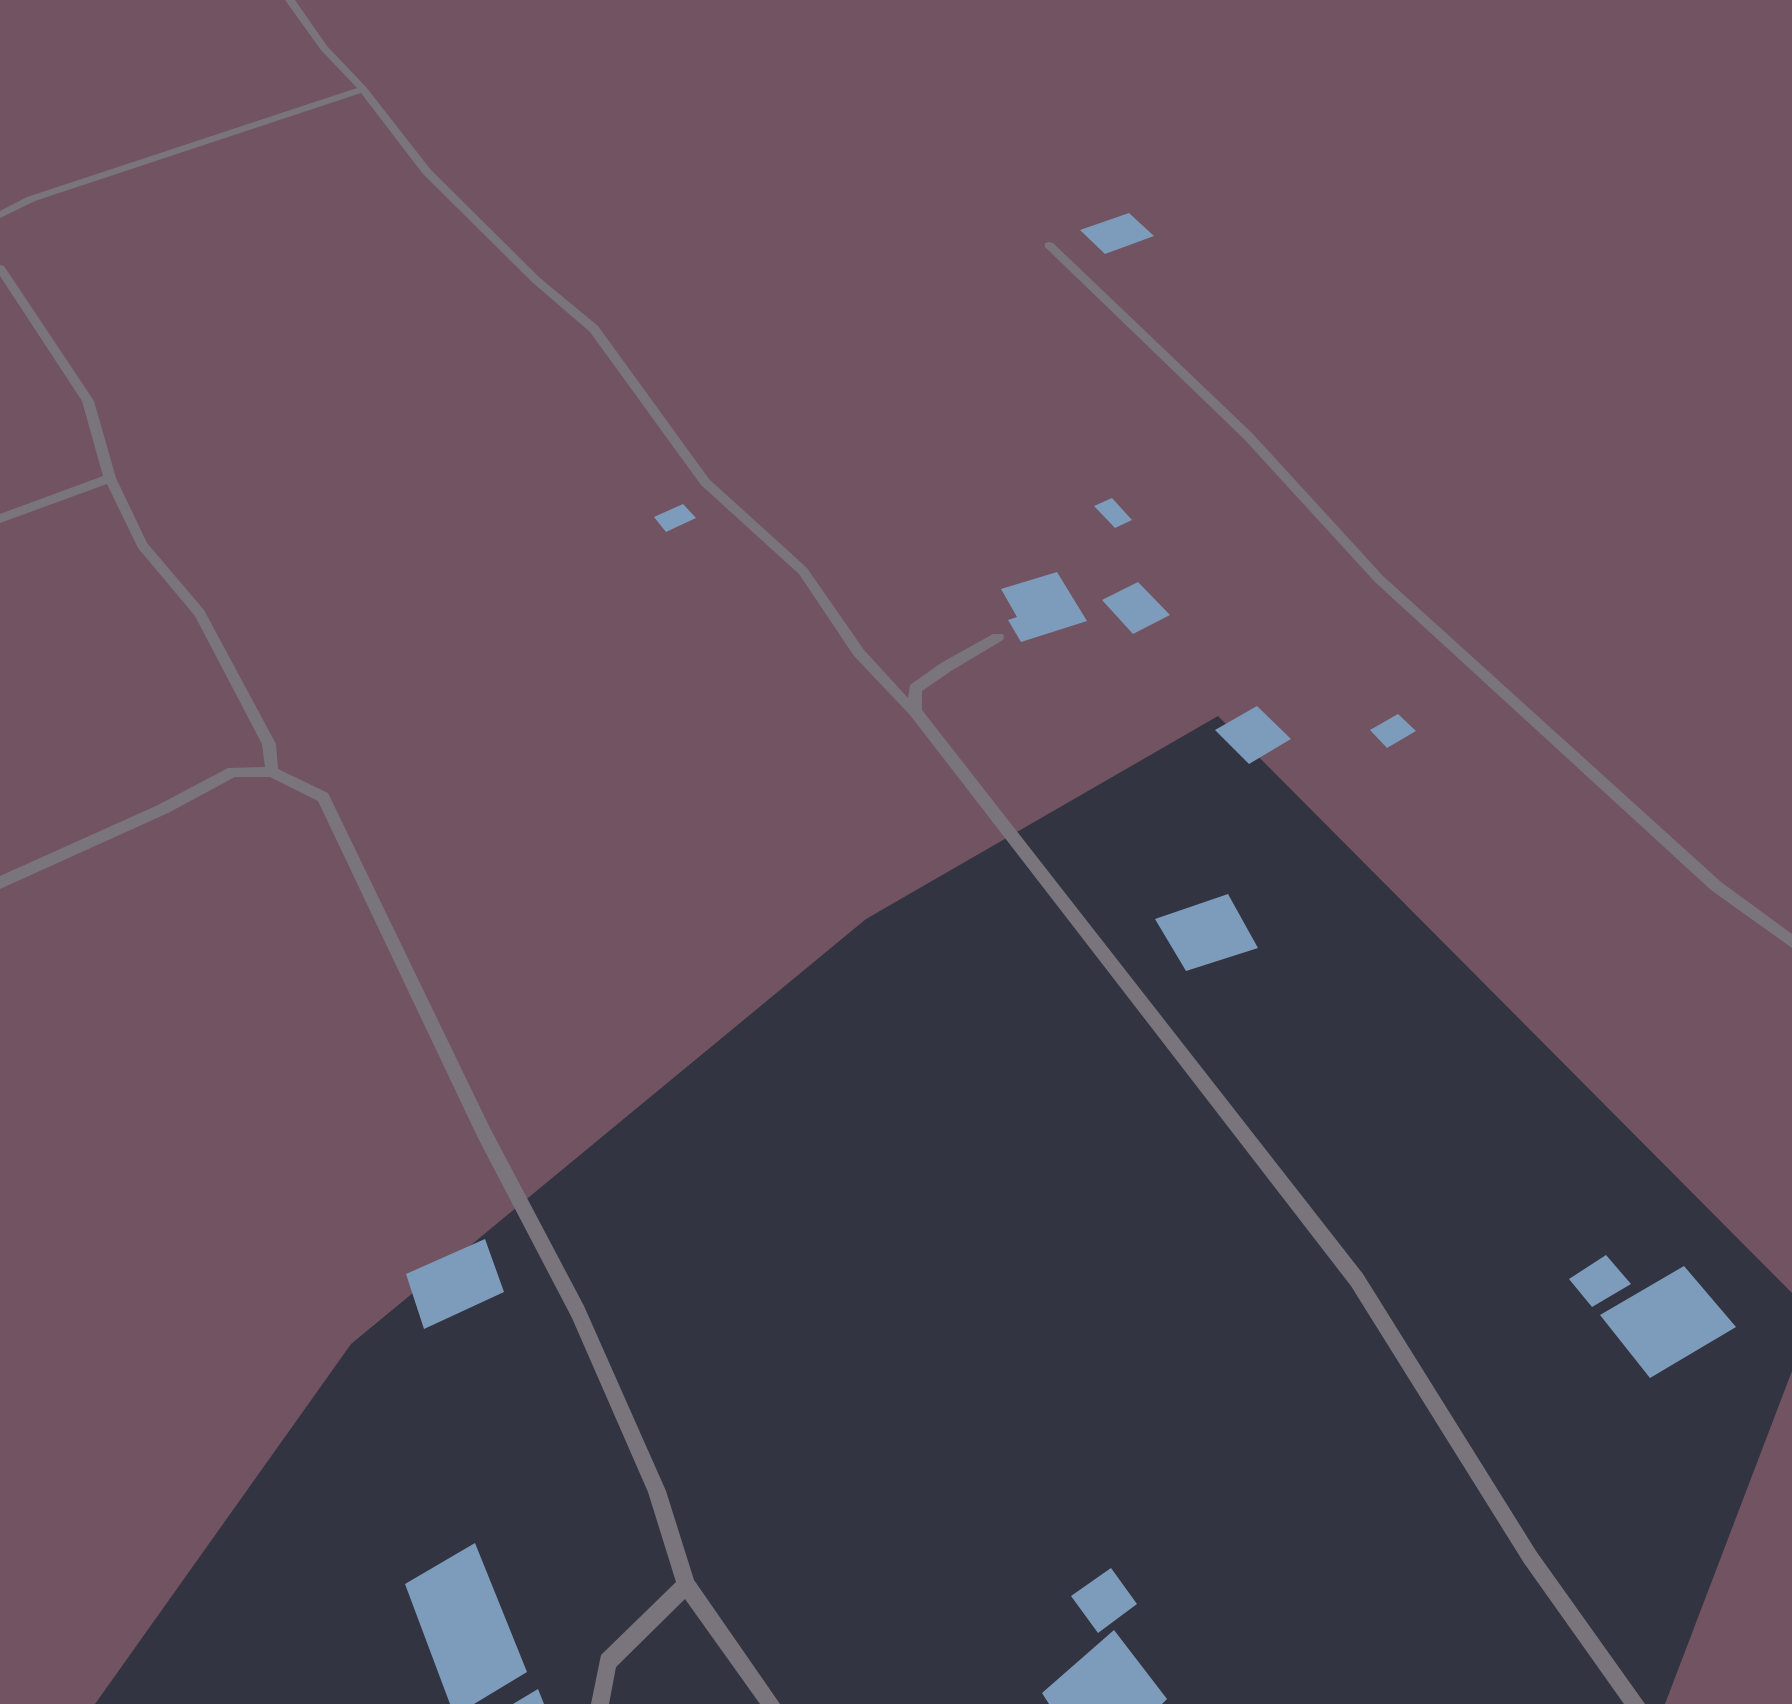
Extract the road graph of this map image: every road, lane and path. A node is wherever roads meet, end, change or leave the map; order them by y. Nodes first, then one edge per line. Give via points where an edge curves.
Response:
1 (290, 0) edge
2 (363, 89) junction
3 (0, 215) edge
4 (1049, 244) dead end
5 (0, 268) edge
6 (110, 478) junction
7 (0, 519) edge
8 (998, 637) dead end
9 (915, 710) junction
10 (272, 772) junction
11 (0, 883) edge
12 (1792, 942) edge
13 (686, 1585) junction
14 (600, 1704) edge
15 (771, 1704) edge
16 (1636, 1704) edge

1 - 2 street via 324,48
2 - 3 street via 31,199
2 - 9 street via 427,172 536,280 594,329 705,482 803,571 859,653
4 - 12 street via 1248,436 1379,579 1716,886
5 - 6 street via 88,401
6 - 7 street
6 - 10 street via 142,545 200,613 270,744
8 - 9 street via 915,689
9 - 16 street via 1357,1280 1530,1557
10 - 11 street via 233,772
10 - 13 street via 323,797 484,1133 578,1312 657,1491
13 - 14 street via 608,1662
13 - 15 street

